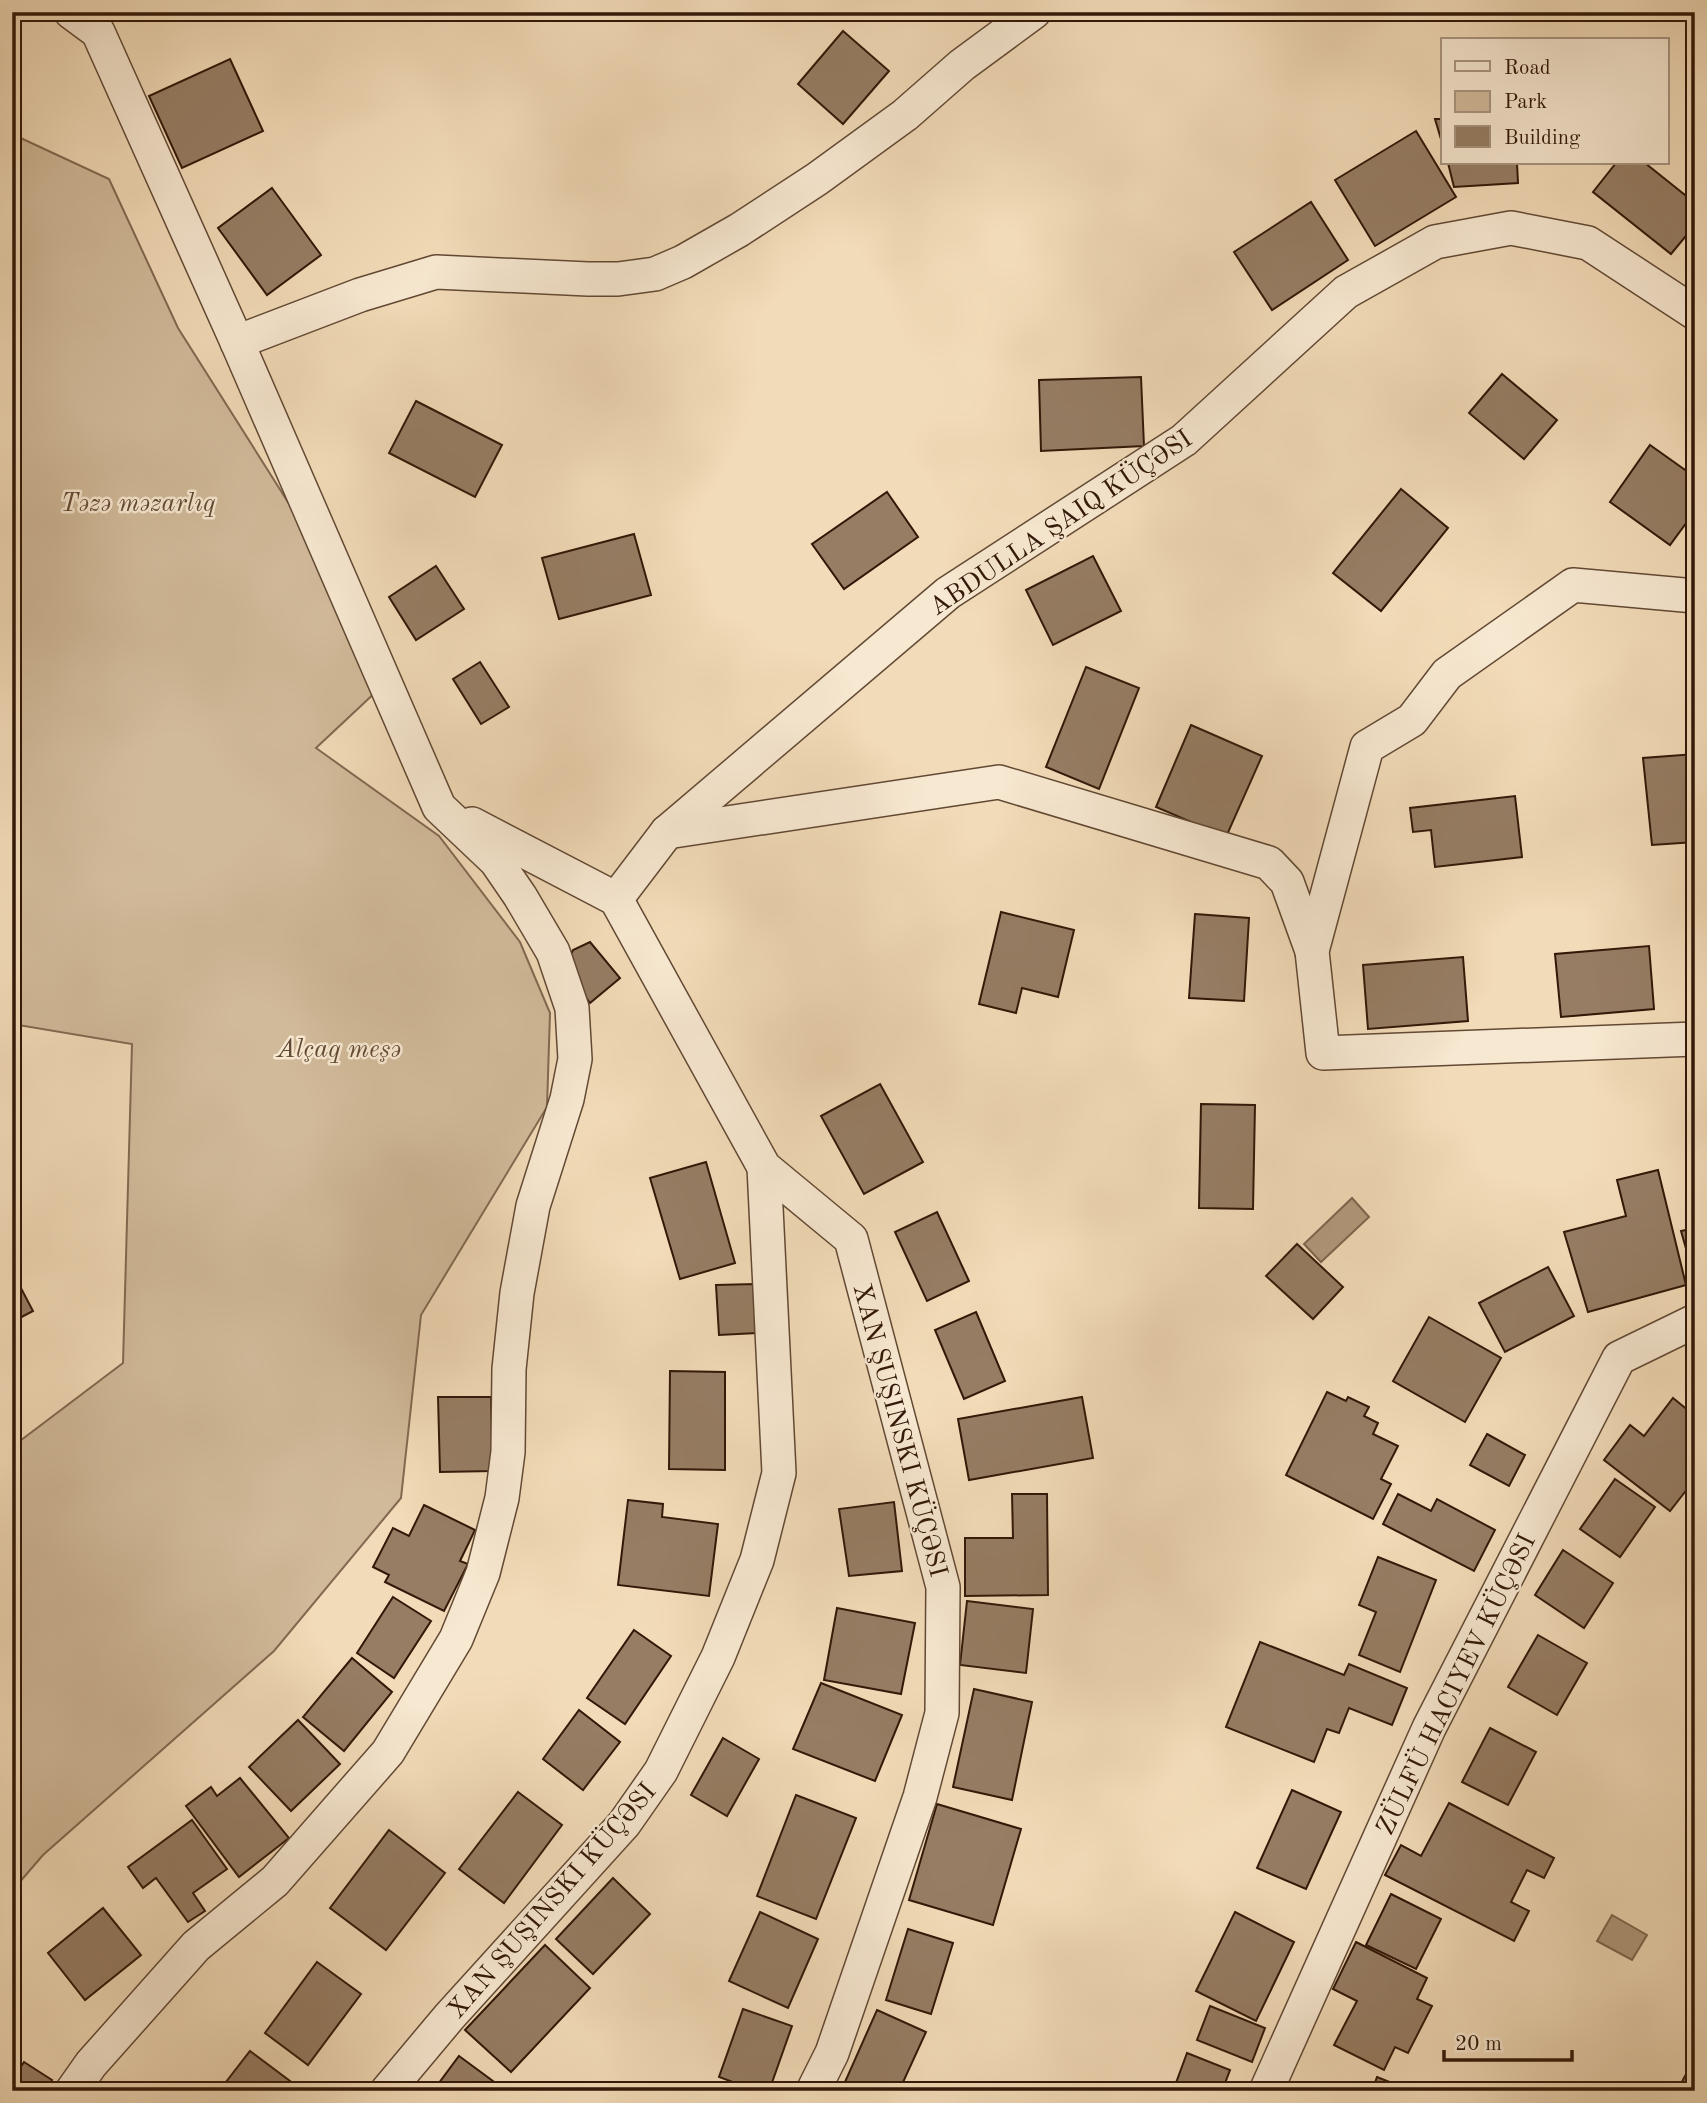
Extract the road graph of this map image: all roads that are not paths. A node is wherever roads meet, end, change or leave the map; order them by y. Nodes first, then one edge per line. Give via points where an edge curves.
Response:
1 (71, 12) edge
2 (1034, 12) edge
3 (99, 22) edge
4 (1695, 313) edge
5 (237, 342) junction
6 (1695, 596) edge
7 (439, 807) junction
8 (667, 832) junction
9 (616, 899) junction
10 (1312, 951) junction
11 (1695, 1039) edge
12 (764, 1167) junction
13 (1695, 1321) edge
14 (72, 2091) edge
15 (387, 2091) edge
16 (813, 2091) edge
17 (1266, 2091) edge

1 - 3 street
2 - 5 street via 817,179 739,230 655,274 598,279 436,272 360,295
3 - 5 street
4 - 8 street, ABDULLA ŞAIQ KÜÇƏSI via 1588,243 1511,228 1435,243 1346,292 1184,440 948,593
5 - 7 street
6 - 10 street via 1573,585 1447,674 1412,720 1367,747
7 - 9 street
7 - 14 street via 496,861 553,952 572,1008 575,1059 531,1219 517,1293 509,1368 508,1452 502,1498 482,1573 456,1639 388,1752 275,1881 196,1947
8 - 9 street, ABDULLA ŞAIQ KÜÇƏSI
8 - 10 street via 999,782 1269,863 1287,882
9 - 12 street, XAN ŞUŞINSKI KÜÇƏSI
10 - 11 street via 1323,1053
12 - 15 street, XAN ŞUŞINSKI KÜÇƏSI via 779,1473 757,1560 718,1657 661,1771 624,1824
12 - 16 street, XAN ŞUŞINSKI KÜÇƏSI via 850,1240 943,1587 942,1713 920,1797 872,1938 832,2053
13 - 17 street via 1619,1358 1429,1728

